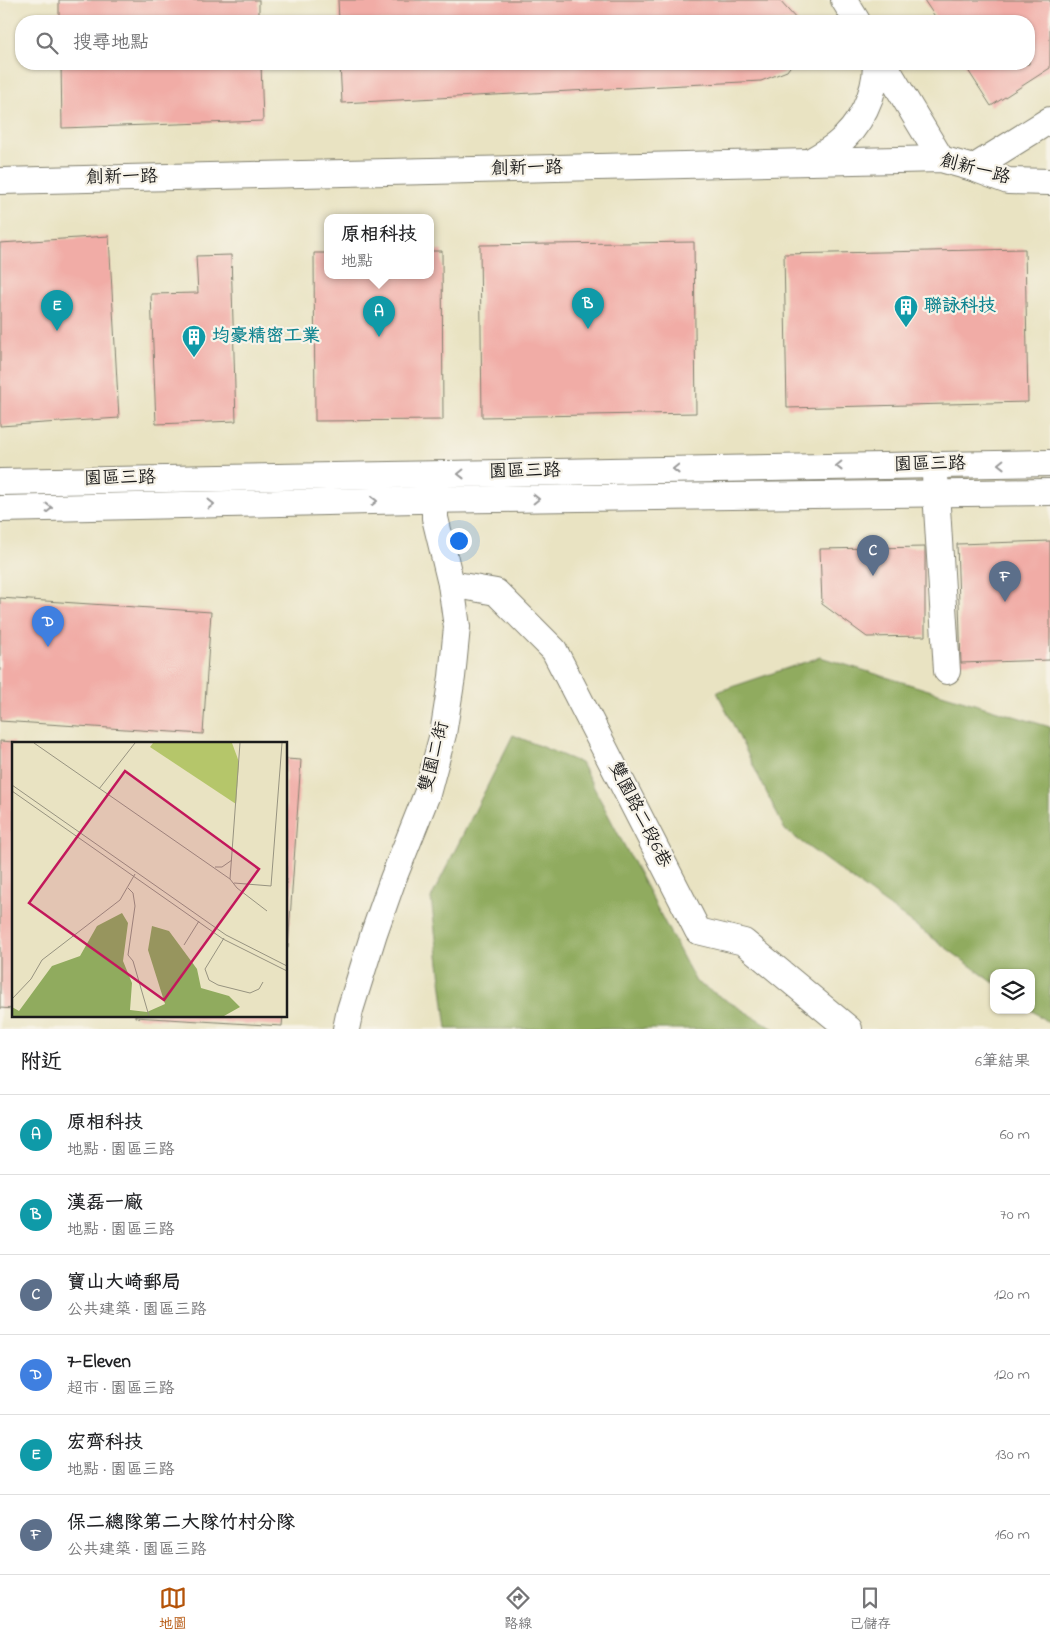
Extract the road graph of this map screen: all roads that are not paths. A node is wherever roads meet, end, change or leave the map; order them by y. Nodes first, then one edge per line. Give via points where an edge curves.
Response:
1 (844, 0) edge
2 (854, 15) edge
3 (876, 70) edge
4 (888, 70) edge
5 (1050, 120) edge
6 (942, 159) junction
7 (809, 162) junction
8 (974, 168) junction
9 (0, 181) edge
10 (1050, 182) edge
11 (1050, 463) edge
12 (935, 464) junction
13 (435, 474) junction
14 (0, 482) edge
15 (1050, 492) edge
16 (936, 493) junction
17 (436, 500) junction
18 (0, 509) edge
19 (451, 584) junction
20 (947, 671) dead end
21 (346, 1029) edge
22 (849, 1029) edge

1 - 2 street
3 - 7 street via 870,98 854,126 836,145
4 - 6 street
5 - 8 street
6 - 7 street, 創新一路
6 - 8 street, 創新一路
7 - 9 street, 創新一路
8 - 10 street, 創新一路 via 1008,182
11 -> 12 street, 園區三路
12 -> 13 street, 園區三路
12 - 16 street
13 - 14 street, 園區三路
13 - 17 street, 雙園二街
15 - 16 street, 園區三路
17 -> 16 street, 園區三路
16 - 20 street
18 -> 17 street, 園區三路
17 - 19 street, 雙園二街 via 435,518
19 - 21 street, 雙園二街 via 457,627 443,734 427,794 377,924
19 - 22 street, 雙園路二段6巷 via 496,592 554,650 698,931 744,942

